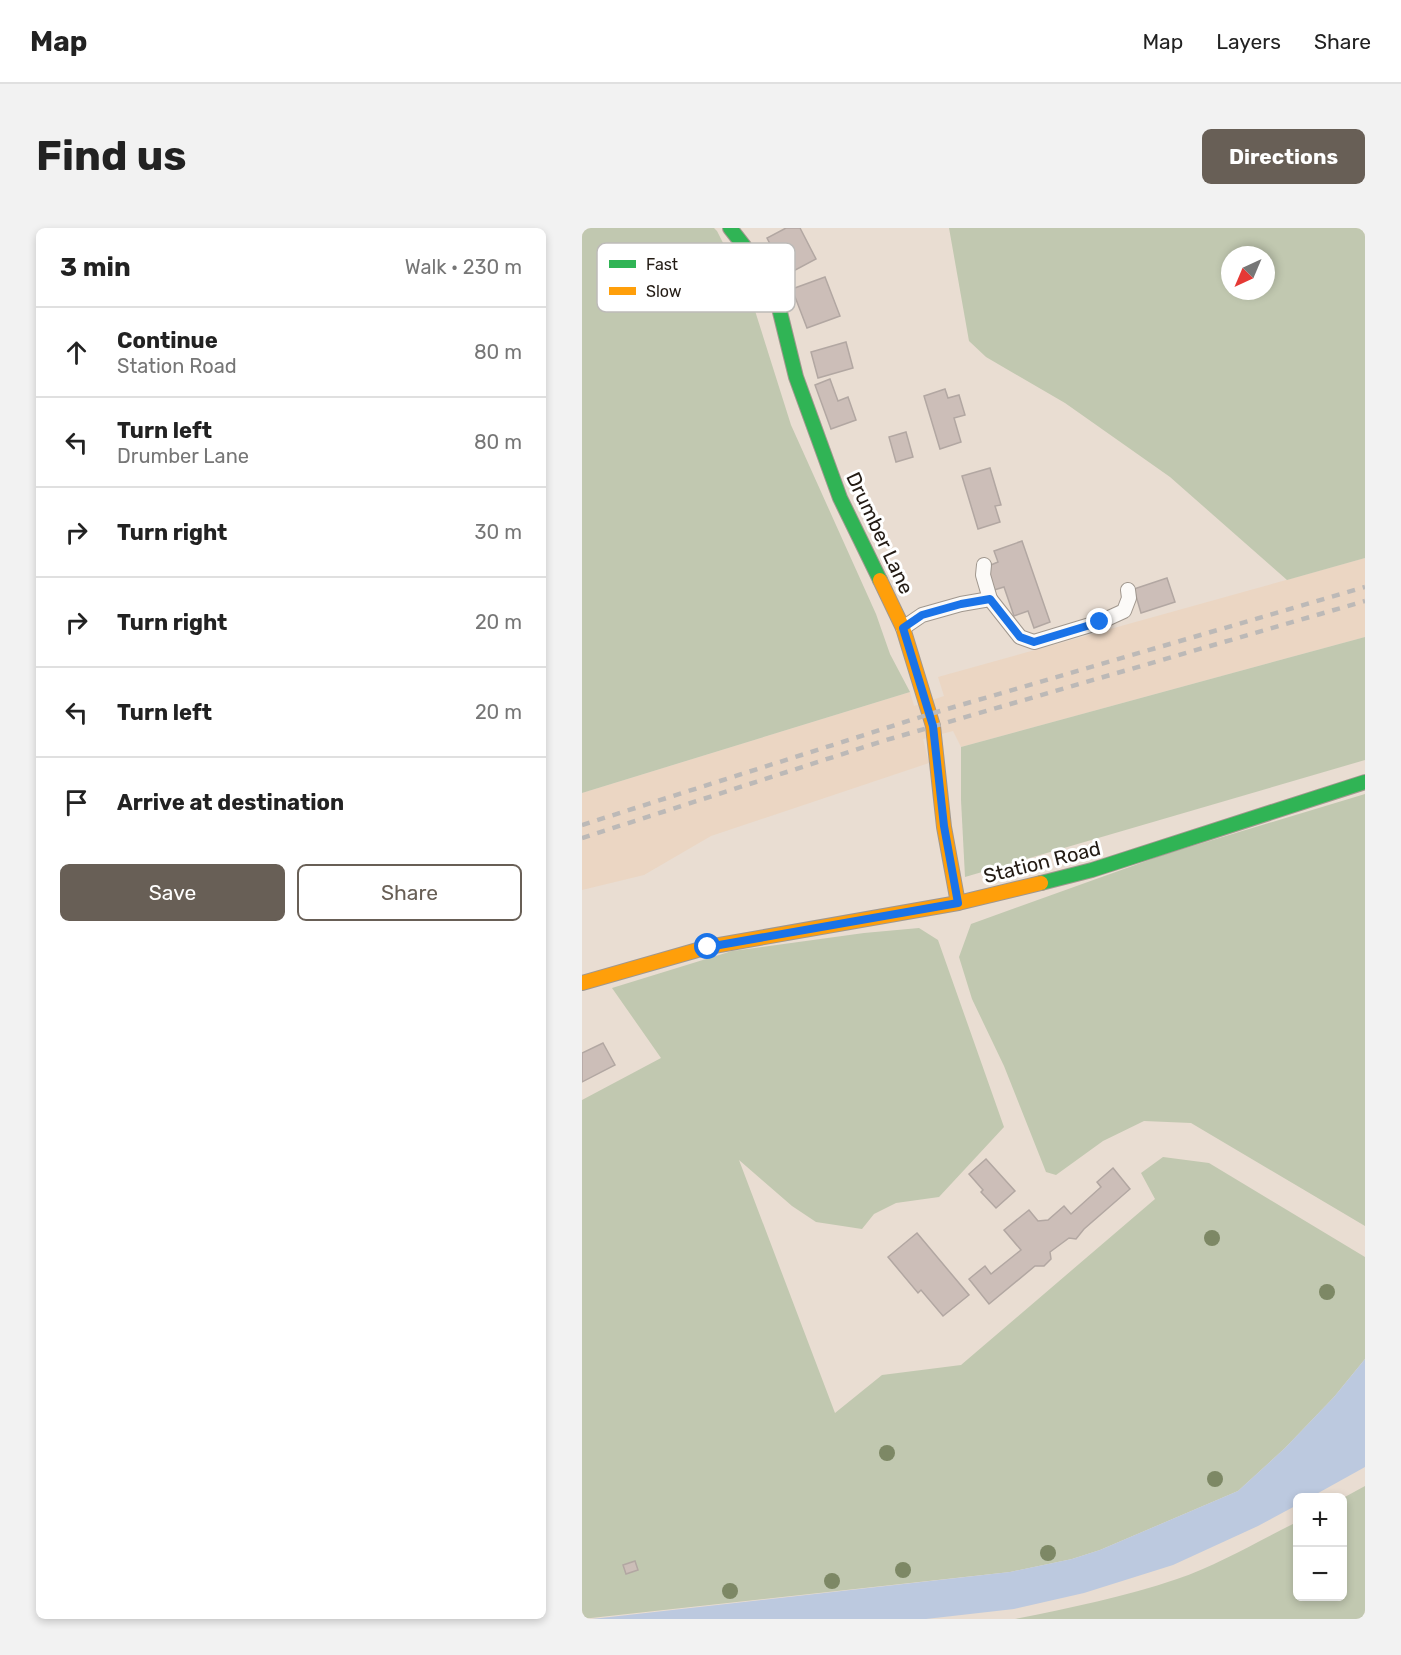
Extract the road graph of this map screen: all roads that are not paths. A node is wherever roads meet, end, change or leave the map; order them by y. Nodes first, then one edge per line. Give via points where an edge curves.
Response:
1 (730, 228) edge
2 (742, 243) edge
3 (780, 312) edge
4 (984, 565) dead end
5 (1128, 590) dead end
6 (990, 599) junction
7 (903, 628) junction
8 (1365, 782) edge
9 (958, 903) junction
10 (582, 982) edge

1 - 2 street, Drumber Lane
3 - 7 street, Drumber Lane via 796,377 840,498
4 - 6 lane
5 - 6 lane via 1124,611 1034,642 1020,637
6 - 7 lane via 922,615
7 - 9 street, Drumber Lane via 933,726 944,826
8 - 9 street, Station Road via 1092,870
9 - 10 street, Station Road via 708,947

